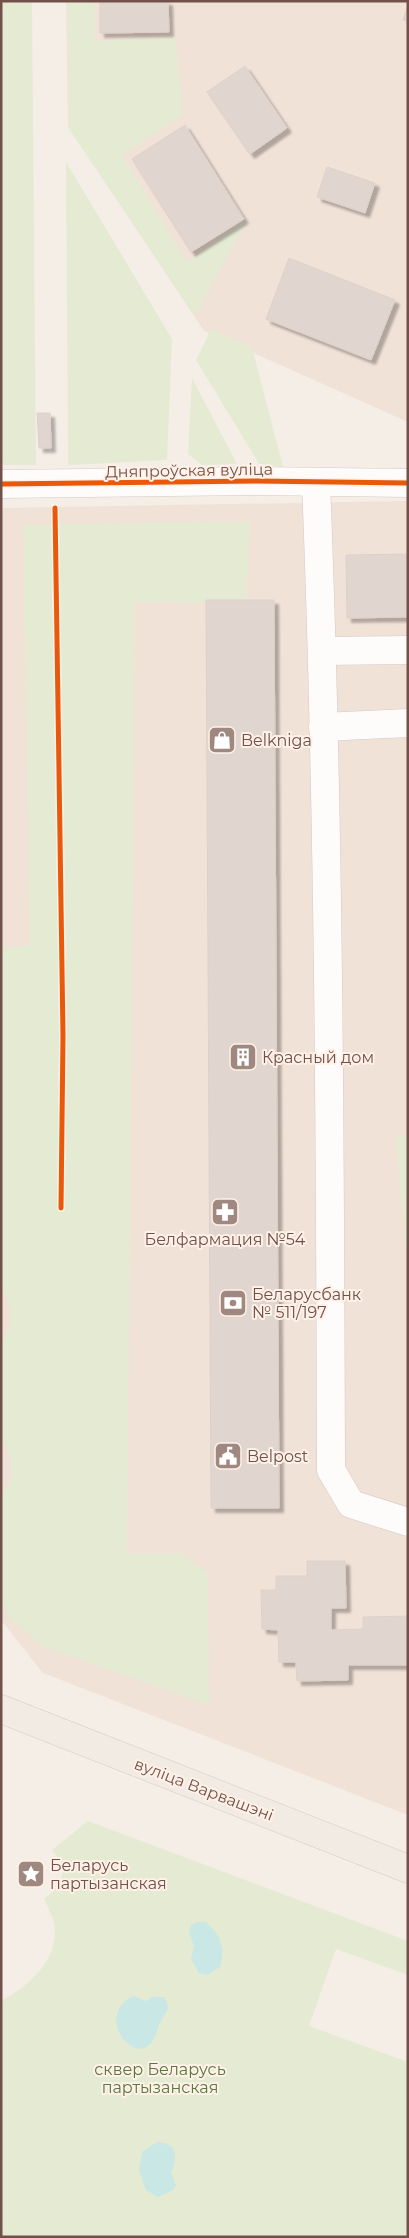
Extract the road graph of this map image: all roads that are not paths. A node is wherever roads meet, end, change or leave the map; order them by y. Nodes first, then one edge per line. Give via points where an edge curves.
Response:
1 (316, 482) junction
2 (408, 483) edge
3 (1, 484) edge
4 (408, 650) edge
5 (323, 652) junction
6 (408, 723) edge
7 (323, 726) junction
8 (408, 1522) edge
9 (1, 1709) edge
10 (408, 1869) edge

1 - 2 street, Дняпроўская вуліца
1 - 3 street, Дняпроўская вуліца
1 - 5 street
4 - 5 street
5 - 7 street
6 - 7 street
7 - 8 street via 330,1102 331,1470 351,1504
9 - 10 main road, вуліца Варвашэні

